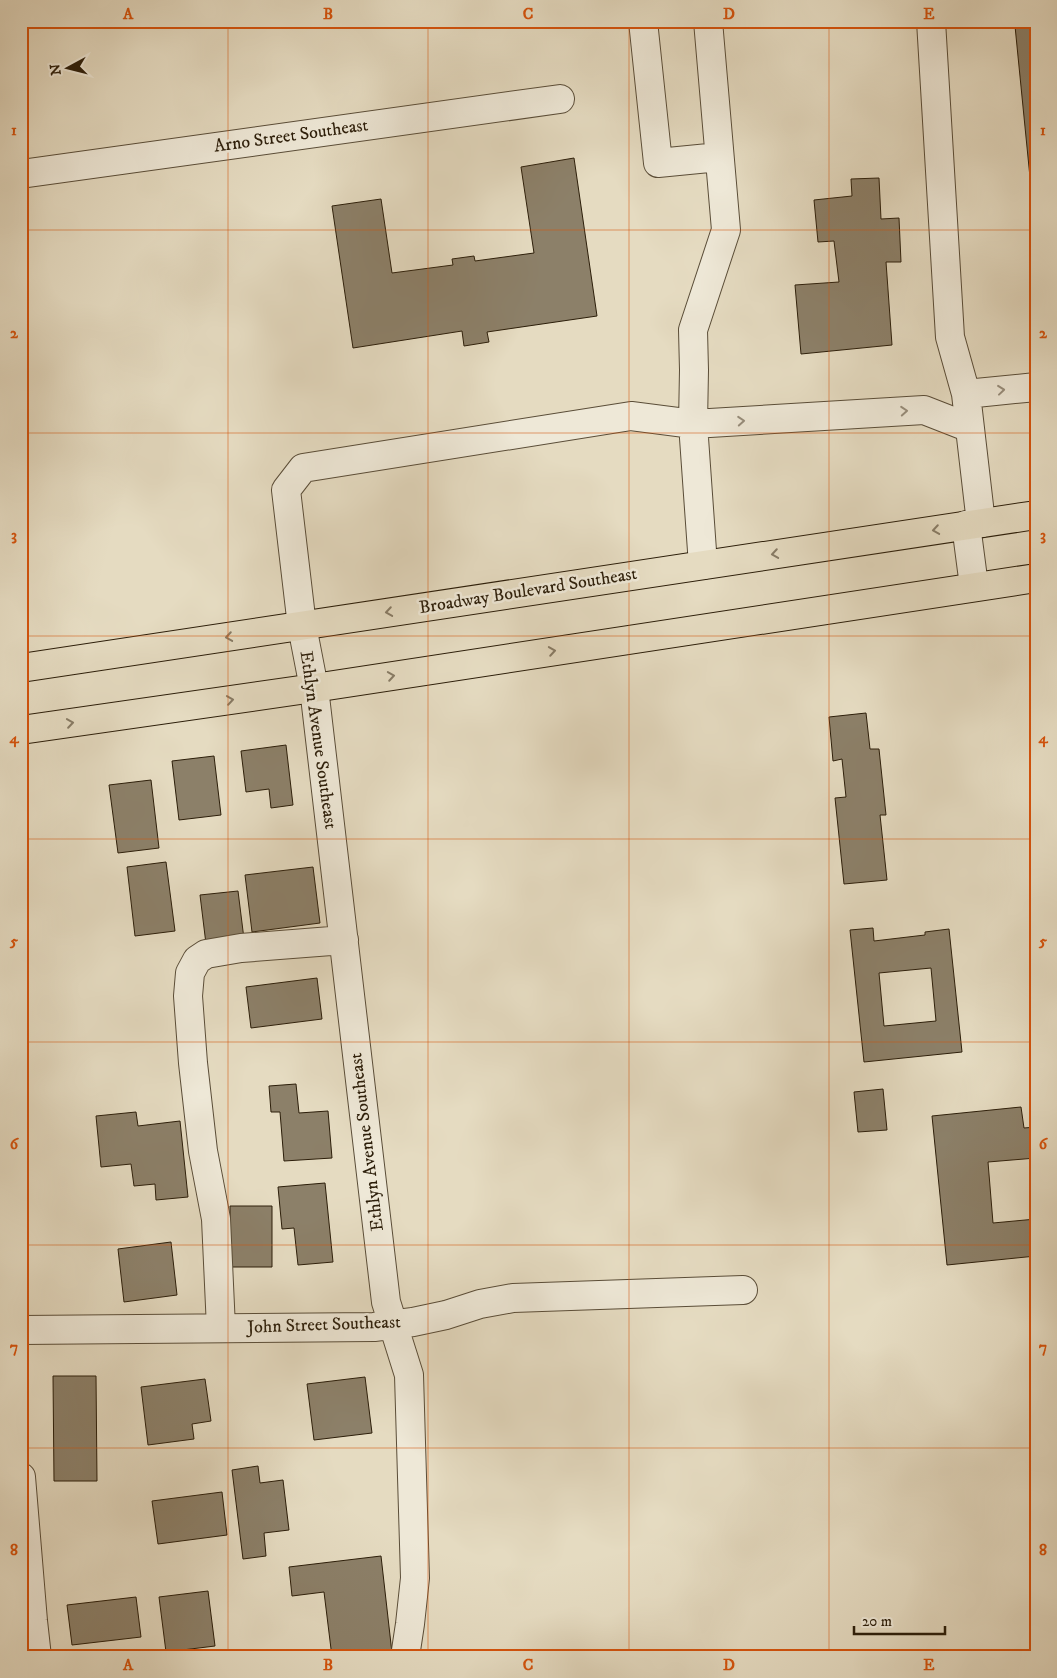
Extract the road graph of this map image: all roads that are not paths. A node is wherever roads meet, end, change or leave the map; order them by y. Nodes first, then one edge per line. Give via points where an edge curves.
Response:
1 (643, 21) edge
2 (708, 21) edge
3 (931, 21) edge
4 (560, 99) dead end
5 (720, 157) junction
6 (21, 174) edge
7 (1036, 387) edge
8 (966, 394) junction
9 (693, 424) junction
10 (970, 428) junction
11 (1036, 515) edge
12 (973, 524) junction
13 (703, 565) junction
14 (1036, 578) edge
15 (974, 586) junction
16 (302, 626) junction
17 (21, 668) edge
18 (314, 688) junction
19 (21, 730) edge
20 (344, 940) junction
21 (743, 1290) dead end
22 (393, 1325) junction
23 (221, 1328) junction
24 (21, 1330) edge
25 (21, 1476) edge
26 (37, 1657) edge
27 (405, 1657) edge

1 - 5 street via 658,163
2 - 5 street
3 - 8 street via 950,337
4 - 6 street, Arno Street Southeast
5 - 9 street via 726,230 693,330
8 -> 7 street
8 - 10 street
9 -> 10 street, Ethlyn Avenue Southeast via 924,410
9 - 13 street
9 - 16 street, Ethlyn Avenue Southeast via 631,416 303,468 286,490
10 - 12 street
11 - 12 main road, Broadway Boulevard Southeast
12 -> 13 main road, Broadway Boulevard Southeast
12 - 15 street
13 -> 16 main road, Broadway Boulevard Southeast
14 - 15 main road
18 -> 15 main road
16 -> 17 main road, Broadway Boulevard Southeast
16 - 18 street, Ethlyn Avenue Southeast
19 -> 18 main road
18 - 20 street, Ethlyn Avenue Southeast
20 - 22 street, Ethlyn Avenue Southeast via 386,1302
20 - 23 street via 206,954 197,960 190,973 188,996 193,1063 202,1151 216,1220
21 - 22 street, John Street Southeast via 513,1298
22 - 23 street, John Street Southeast
22 - 27 street, Ethlyn Avenue Southeast via 409,1375 415,1578
23 - 24 street, John Street Southeast
25 - 26 street

